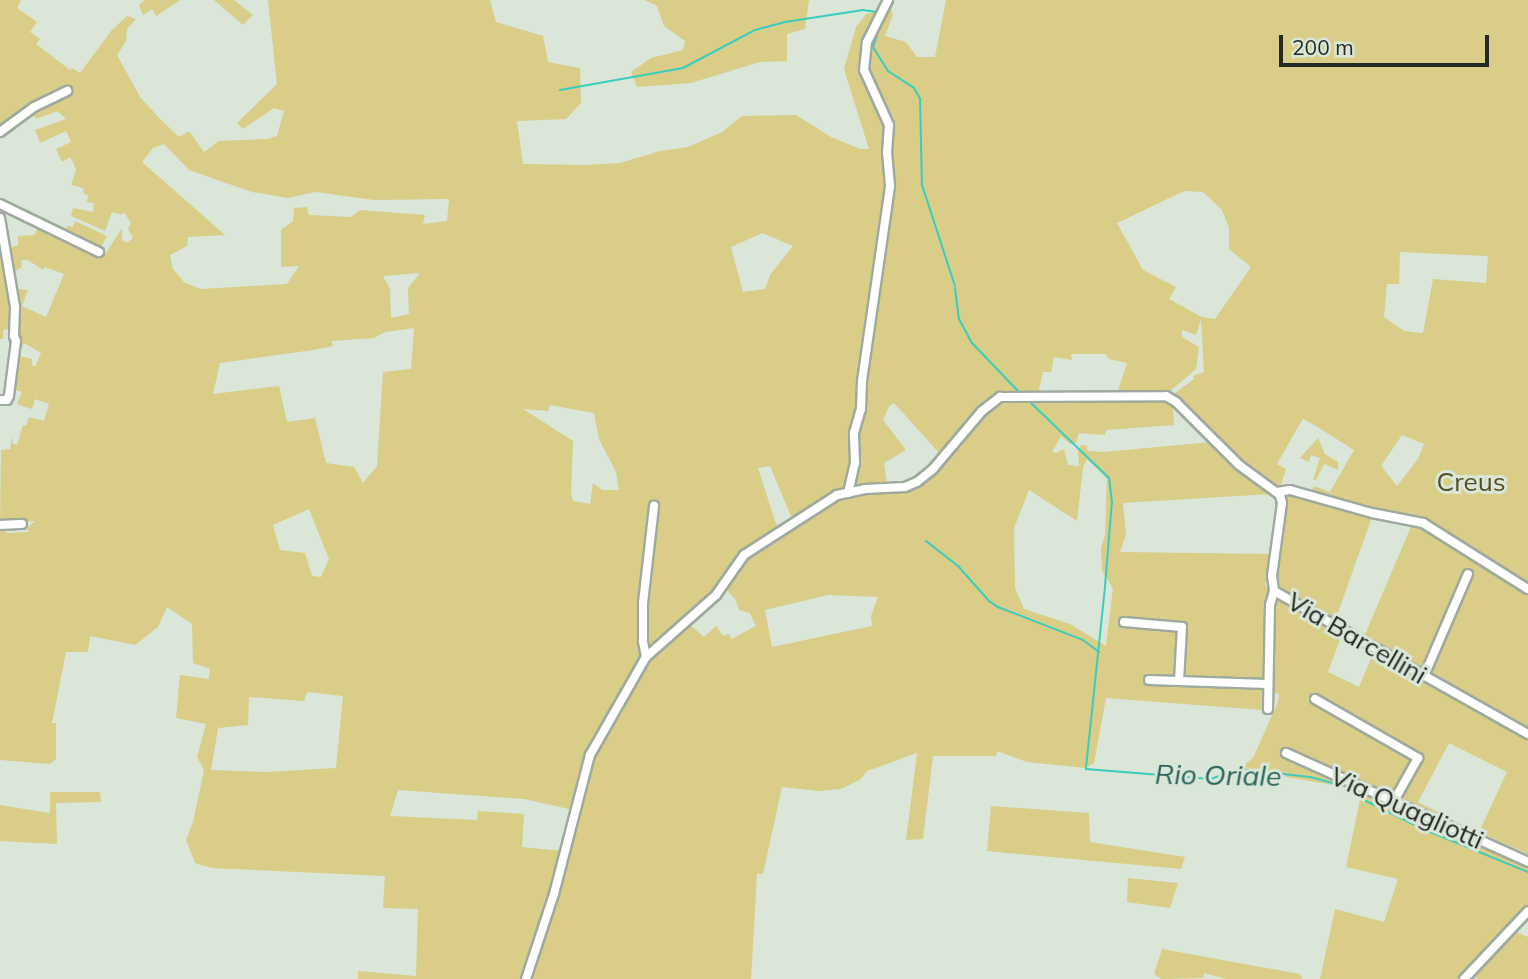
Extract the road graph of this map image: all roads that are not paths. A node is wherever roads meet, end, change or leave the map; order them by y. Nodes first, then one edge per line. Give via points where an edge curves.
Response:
1 (888, 0) edge
2 (68, 91) dead end
3 (0, 132) edge
4 (0, 204) edge
5 (0, 218) edge
6 (99, 252) dead end
7 (0, 400) edge
8 (1277, 492) junction
9 (848, 493) junction
10 (654, 506) dead end
11 (22, 524) dead end
12 (0, 525) edge
13 (1468, 574) dead end
14 (1528, 589) edge
15 (1275, 591) junction
16 (1124, 622) dead end
17 (646, 657) junction
18 (1424, 676) junction
19 (1149, 680) dead end
20 (1179, 681) junction
21 (1266, 684) junction
22 (1315, 699) dead end
23 (1268, 709) dead end
24 (1528, 734) edge
25 (1286, 753) dead end
26 (1394, 801) junction
27 (1528, 862) edge
28 (1528, 911) edge
29 (526, 979) edge
30 (1464, 979) edge

1 - 9 street via 867,42 864,70 889,125 891,186
2 - 3 street via 34,107
4 - 6 street
5 - 7 street via 16,341 9,396
8 - 9 street via 1239,465 1166,396 1018,396 992,402 917,482
8 - 14 street via 1290,490 1423,523
8 - 15 street, Via Barcellini via 1282,503 1272,576
9 - 17 street via 837,495 744,555 716,595
10 - 17 street via 643,603
11 - 12 street
13 - 18 street
15 - 18 street, Via Barcellini
15 - 21 street via 1270,605
16 - 20 street via 1182,627
17 - 29 street via 590,755 554,894
18 - 24 street, Via Barcellini
19 - 20 street
20 - 21 street
21 - 23 street
22 - 26 street via 1418,758
25 - 26 street, Via Quagliotti
26 - 27 street, Via Quagliotti
28 - 30 street

